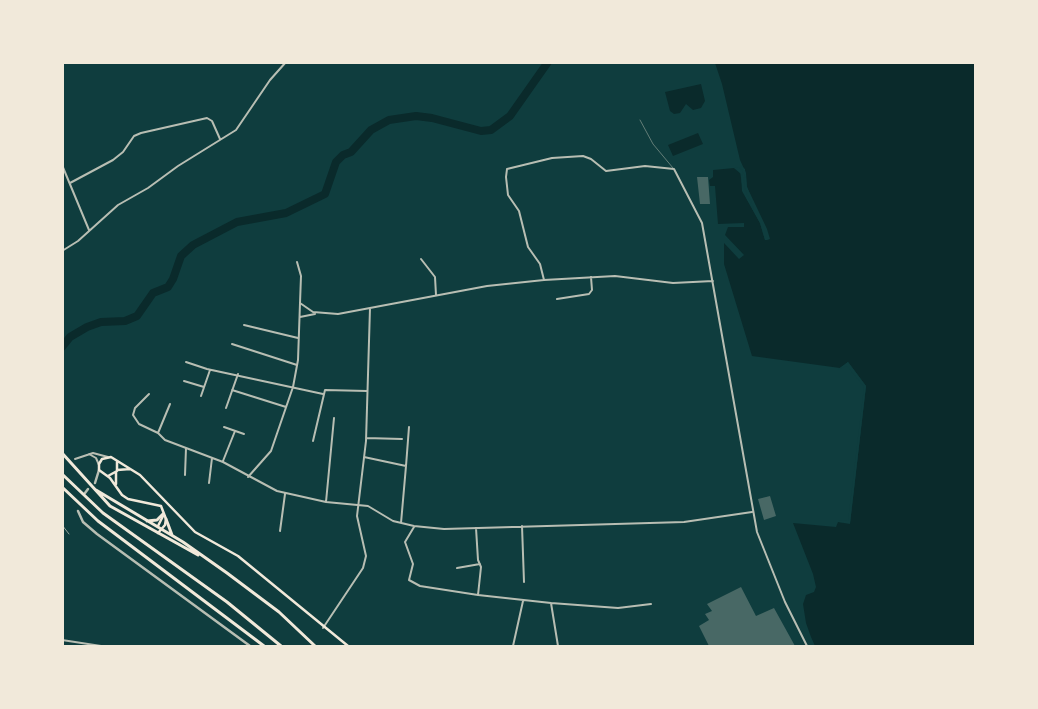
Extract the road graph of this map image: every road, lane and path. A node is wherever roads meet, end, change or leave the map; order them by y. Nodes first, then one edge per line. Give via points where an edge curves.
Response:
1 (286, 62) edge
2 (640, 120) dead end
3 (220, 140) junction
4 (62, 165) edge
5 (674, 169) junction
6 (70, 184) junction
7 (89, 230) junction
8 (62, 251) edge
9 (421, 259) dead end
10 (298, 262) dead end
11 (591, 277) junction
12 (544, 280) junction
13 (713, 281) junction
14 (436, 295) junction
15 (557, 299) dead end
16 (300, 303) junction
17 (370, 308) junction
18 (317, 313) junction
19 (299, 317) junction
20 (244, 325) dead end
21 (298, 338) junction
22 (232, 344) dead end
23 (186, 362) dead end
24 (297, 365) junction
25 (210, 370) junction
26 (238, 374) junction
27 (184, 381) dead end
28 (294, 387) junction
29 (204, 388) junction
30 (232, 390) junction
31 (367, 391) junction
32 (148, 394) dead end
33 (323, 394) junction
34 (201, 396) dead end
35 (170, 404) dead end
36 (286, 407) junction
37 (226, 408) dead end
38 (334, 418) dead end
39 (224, 427) dead end
40 (408, 428) dead end
41 (235, 431) junction
42 (158, 433) junction
43 (244, 434) dead end
44 (366, 438) junction
45 (402, 440) dead end
46 (313, 441) dead end
47 (186, 448) junction
48 (62, 453) edge
49 (87, 453) junction
50 (108, 457) junction
51 (364, 457) junction
52 (212, 458) junction
53 (75, 459) dead end
54 (116, 461) junction
55 (222, 462) junction
56 (406, 466) junction
57 (99, 468) junction
58 (130, 468) junction
59 (117, 471) junction
60 (62, 474) edge
61 (185, 475) dead end
62 (106, 476) junction
63 (248, 477) junction
64 (209, 483) dead end
65 (62, 487) edge
66 (117, 488) junction
67 (88, 489) dead end
68 (96, 490) junction
69 (85, 493) dead end
70 (285, 494) junction
71 (326, 502) junction
72 (358, 505) junction
73 (78, 511) dead end
74 (163, 511) junction
75 (752, 512) junction
76 (166, 519) junction
77 (145, 521) junction
78 (400, 523) junction
79 (414, 526) junction
80 (522, 526) junction
81 (157, 527) junction
82 (476, 528) junction
83 (161, 530) junction
84 (280, 531) dead end
85 (156, 533) junction
86 (174, 538) junction
87 (207, 560) junction
88 (480, 564) junction
89 (457, 568) dead end
90 (524, 582) dead end
91 (478, 595) junction
92 (523, 600) junction
93 (551, 603) junction
94 (651, 604) dead end
95 (323, 628) junction
96 (62, 640) edge
97 (101, 646) edge
98 (250, 646) edge
99 (264, 646) edge
100 (281, 646) edge
101 (315, 646) edge
102 (348, 646) edge
103 (513, 646) edge
104 (558, 646) edge
105 (807, 646) edge

1 - 3 street via 238,128
2 - 5 lane via 650,139
3 - 6 street via 212,121 207,118 141,133 134,136 113,160
3 - 7 street via 118,205
4 - 6 street
5 - 12 street via 644,166 606,171 591,159 573,156 508,169 508,195 519,211 528,247 540,264
5 - 13 street via 702,223
6 - 7 street
7 - 8 street
9 - 14 street via 435,277
10 - 16 street
11 - 12 street
11 - 13 street via 615,276 673,283
11 - 15 street via 592,290 589,294
12 - 14 street
13 - 75 street
14 - 17 street
16 - 18 street
16 - 19 street
17 - 18 street via 338,314
17 - 31 street
18 - 19 street
19 - 21 street
20 - 21 street
21 - 24 street
22 - 24 street
23 - 25 street
24 - 28 street
25 - 26 street
25 - 29 street
26 - 28 street
26 - 30 street
27 - 29 street
28 - 33 street
28 - 36 street
29 - 34 street
30 - 36 street
30 - 37 street
31 - 33 street via 326,389
31 - 44 street
32 - 42 street via 133,415 143,427
33 - 46 street
35 - 42 street
36 - 63 street via 270,454
38 - 71 street
39 - 41 street
40 - 56 street
41 - 43 street
41 - 55 street
42 - 47 street via 165,440
44 - 45 street
44 - 51 street
47 - 52 street
47 - 61 street
48 - 68 main road
49 - 50 street
49 - 53 street
49 - 57 street via 96,458
50 - 54 main road
50 - 57 main road via 102,459
51 - 56 street
51 - 72 street
52 - 55 street
52 - 64 street
54 - 58 main road
54 - 59 main road
55 - 63 street
56 - 78 street
57 - 62 main road
57 - 62 street via 95,482
58 - 59 main road
58 - 95 main road via 146,480 195,532 238,556
59 - 62 main road
59 - 66 main road
60 - 100 main road via 103,513 227,602
62 - 66 main road
63 - 70 street
65 - 99 main road via 98,521
66 - 74 main road via 125,498 157,504
67 - 69 street
68 - 77 main road
68 - 85 main road via 115,510
70 - 71 street
70 - 84 street
71 - 72 street
72 - 78 street via 372,507
72 - 95 street via 357,520 365,546 363,568
73 - 98 street via 83,522 97,534
74 - 76 main road
74 - 77 main road via 157,520
74 - 81 main road
75 - 80 street via 684,522
75 - 105 street via 765,555
76 - 83 main road
76 - 86 main road
77 - 81 main road
78 - 79 street
79 - 82 street
79 - 91 street via 405,542 413,564 409,580 420,586
80 - 82 street
80 - 90 street
81 - 83 main road
81 - 85 main road
82 - 88 street
83 - 85 main road
83 - 86 main road
85 - 87 main road
86 - 87 main road
87 - 101 main road via 279,612
88 - 89 street
88 - 91 street
91 - 92 street
92 - 93 street
92 - 103 street
93 - 94 street via 618,608
93 - 104 street
95 - 102 main road
96 - 97 street

